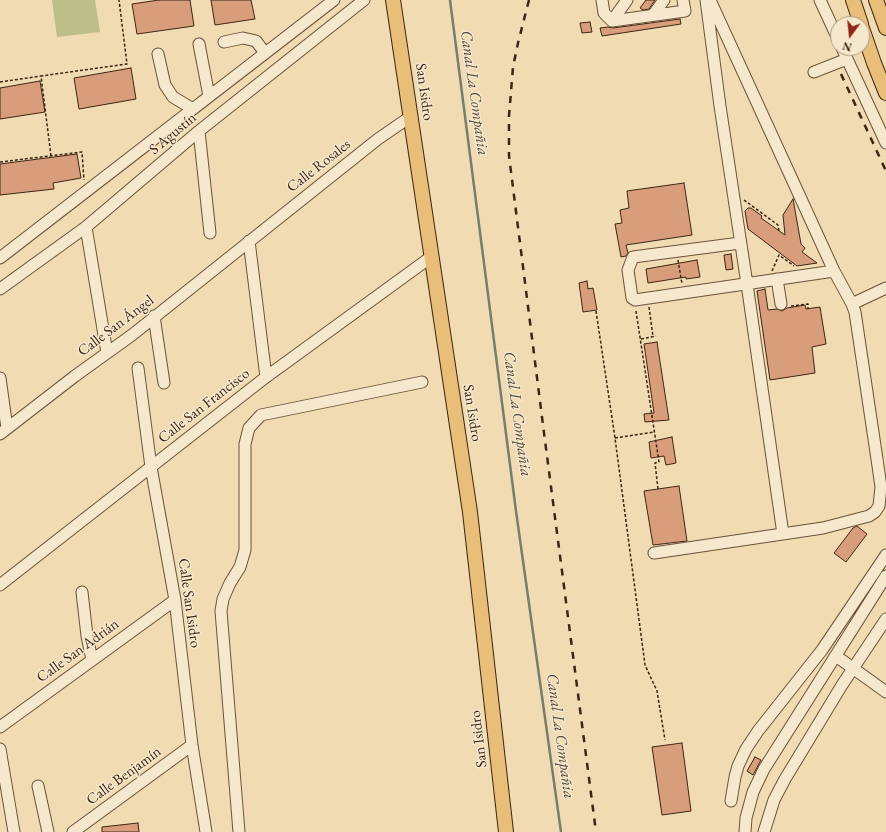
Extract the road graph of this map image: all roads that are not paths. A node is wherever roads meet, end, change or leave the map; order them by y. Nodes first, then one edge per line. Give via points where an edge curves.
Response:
1 (334, 0) edge
2 (364, 0) edge
3 (393, 0) edge
4 (602, 0) edge
5 (628, 0) edge
6 (664, 0) edge
7 (683, 0) edge
8 (706, 0) edge
9 (710, 0) edge
10 (820, 0) edge
11 (853, 0) edge
12 (876, 0) edge
13 (653, 15) junction
14 (858, 16) edge
15 (612, 21) junction
16 (830, 22) edge
17 (886, 28) edge
18 (224, 42) dead end
19 (199, 44) dead end
20 (870, 51) edge
21 (158, 54) dead end
22 (265, 54) junction
23 (846, 56) edge
24 (847, 59) junction
25 (814, 72) dead end
26 (886, 93) edge
27 (209, 96) junction
28 (193, 109) junction
29 (410, 118) junction
30 (199, 131) junction
31 (886, 143) edge
32 (86, 227) junction
33 (210, 233) dead end
34 (249, 241) junction
35 (740, 243) junction
36 (0, 258) edge
37 (431, 258) junction
38 (834, 271) junction
39 (777, 280) junction
40 (747, 284) junction
41 (0, 288) edge
42 (886, 288) edge
43 (852, 304) junction
44 (784, 306) road end
45 (154, 316) junction
46 (107, 353) junction
47 (138, 368) dead end
48 (266, 377) junction
49 (0, 378) edge
50 (422, 382) dead end
51 (164, 383) dead end
52 (4, 431) edge
53 (151, 467) junction
54 (782, 534) junction
55 (654, 553) dead end
56 (886, 555) edge
57 (886, 576) edge
58 (0, 585) edge
59 (82, 592) dead end
60 (175, 600) junction
61 (886, 619) edge
62 (836, 656) junction
63 (92, 660) junction
64 (854, 668) junction
65 (886, 692) edge
66 (0, 727) edge
67 (192, 745) junction
68 (0, 749) edge
69 (38, 786) dead end
70 (731, 801) dead end
71 (14, 832) edge
72 (48, 832) edge
73 (74, 832) edge
74 (206, 832) edge
75 (239, 832) edge
76 (506, 832) edge
77 (745, 832) edge
78 (764, 832) edge

1 - 22 street
2 - 30 street, S Agustín
3 - 29 main road, San Isidro
4 - 15 street via 604,13
5 - 15 street
6 - 13 street
7 - 13 street via 684,11
8 - 35 street
9 - 38 street via 759,96
10 - 16 street
11 - 14 main road
12 - 17 main road
13 - 15 street
18 - 22 street via 243,38 256,41
19 - 27 street
20 - 26 main road
21 - 28 street via 165,85 173,97
22 - 27 street
23 - 24 street
24 - 25 street
24 - 31 street
27 - 28 street
28 - 36 street
29 - 34 street, Calle Rosales via 378,138
29 - 37 main road, San Isidro
30 - 32 street, S Agustín
30 - 33 street
32 - 41 street, S Agustín
32 - 46 street
34 - 45 street, Calle San Ángel
34 - 48 street
35 - 40 street
35 - 40 street via 632,252 628,270 632,298 635,300
37 - 48 street, Calle San Francisco
37 - 76 main road, San Isidro via 470,512
38 - 39 street
38 - 43 street
39 - 40 street
39 - 44 street
40 - 54 street
42 - 43 street
43 - 54 street via 858,327 881,487 879,506 869,516 823,528
45 - 46 street, Calle San Ángel
45 - 51 street
46 - 52 street, Calle San Ángel
47 - 53 street, Calle San Isidro
48 - 53 street, Calle San Francisco
49 - 52 street
50 - 75 street via 261,415 249,428 245,444 245,550 240,567 223,599 221,611
53 - 58 street, Calle San Francisco
53 - 60 street, Calle San Isidro
54 - 55 street
56 - 70 street via 822,650 746,749 738,766
57 - 62 street
59 - 63 street
60 - 63 street, Calle San Adrián
60 - 67 street, Calle San Isidro
61 - 64 street
62 - 64 street
62 - 77 street via 764,769 746,818
63 - 66 street, Calle San Adrián
64 - 65 street
64 - 78 street via 785,779 774,800
67 - 73 street, Calle Benjamín
67 - 74 street, Calle San Isidro
68 - 71 street
69 - 72 street

